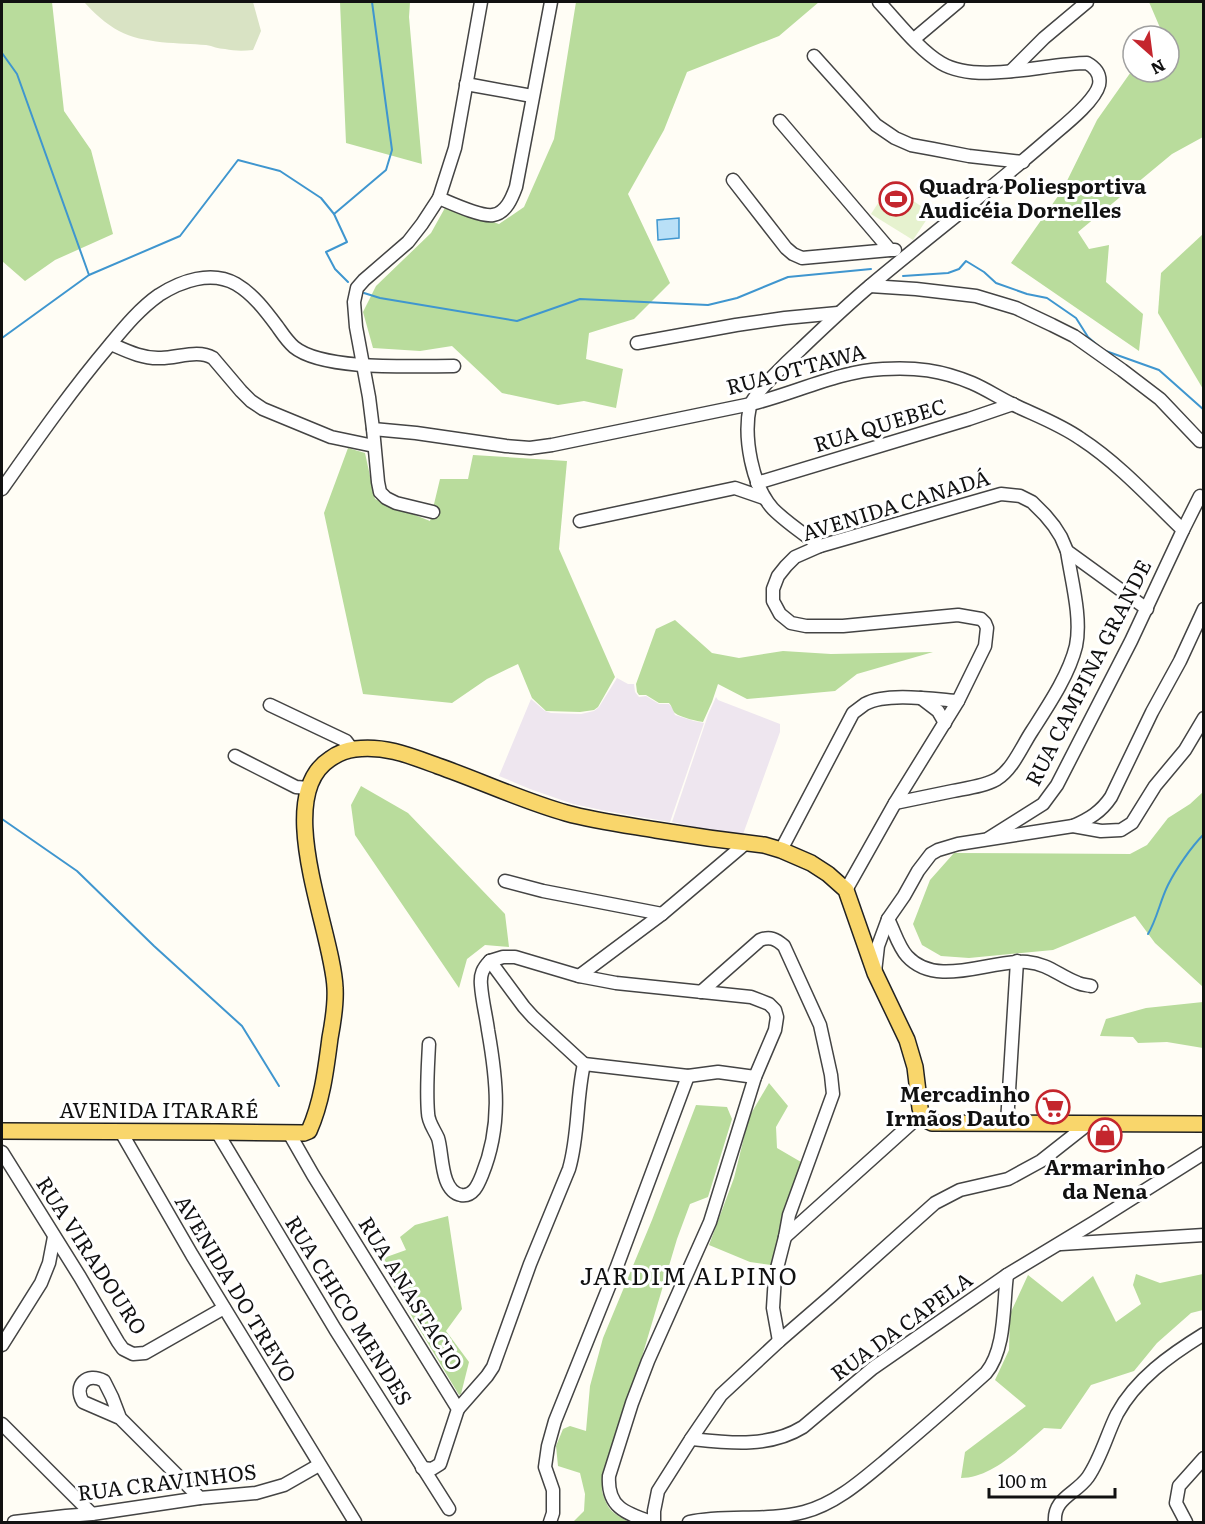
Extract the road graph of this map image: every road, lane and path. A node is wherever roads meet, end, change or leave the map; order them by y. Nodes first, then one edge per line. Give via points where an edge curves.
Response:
1 (481, 2) edge
2 (551, 2) edge
3 (879, 2) edge
4 (958, 2) edge
5 (1087, 2) edge
6 (914, 39) junction
7 (814, 56) dead end
8 (1011, 71) junction
9 (466, 84) junction
10 (532, 96) junction
11 (780, 121) dead end
12 (1023, 162) junction
13 (733, 180) dead end
14 (439, 198) junction
15 (890, 250) junction
16 (911, 251) junction
17 (870, 286) junction
18 (838, 313) junction
19 (637, 343) dead end
20 (111, 344) junction
21 (363, 365) junction
22 (454, 366) dead end
23 (751, 404) junction
24 (1013, 404) junction
25 (373, 429) junction
26 (1200, 441) dead end
27 (374, 446) junction
28 (756, 479) junction
29 (735, 488) junction
30 (2, 489) edge
31 (1200, 496) dead end
32 (764, 498) junction
33 (433, 512) dead end
34 (580, 521) dead end
35 (1183, 530) junction
36 (820, 546) junction
37 (1067, 551) junction
38 (1147, 609) junction
39 (1203, 609) edge
40 (919, 697) junction
41 (958, 701) junction
42 (270, 705) dead end
43 (1203, 718) edge
44 (945, 723) junction
45 (352, 749) junction
46 (235, 756) dead end
47 (308, 788) junction
48 (895, 803) junction
49 (1073, 826) junction
50 (983, 841) junction
51 (746, 843) junction
52 (781, 850) junction
53 (505, 881) dead end
54 (846, 890) junction
55 (662, 914) junction
56 (888, 919) junction
57 (490, 961) junction
58 (1017, 961) junction
59 (875, 973) junction
60 (579, 976) junction
61 (1091, 986) dead end
62 (700, 992) junction
63 (429, 1044) dead end
64 (584, 1064) junction
65 (688, 1076) junction
66 (755, 1077) junction
67 (922, 1115) junction
68 (1007, 1123) junction
69 (1088, 1124) junction
70 (1203, 1124) edge
71 (2, 1131) edge
72 (121, 1132) junction
73 (217, 1132) junction
74 (290, 1133) junction
75 (2, 1152) edge
76 (1203, 1153) edge
77 (1203, 1235) edge
78 (54, 1237) junction
79 (785, 1237) junction
80 (1058, 1244) junction
81 (1006, 1275) junction
82 (224, 1308) junction
83 (1203, 1334) edge
84 (779, 1341) junction
85 (2, 1345) edge
86 (458, 1409) junction
87 (120, 1418) dead end
88 (2, 1424) edge
89 (691, 1439) junction
90 (1203, 1458) edge
91 (319, 1465) junction
92 (422, 1468) junction
93 (200, 1498) junction
94 (449, 1509) dead end
95 (92, 1514) junction
96 (14, 1522) edge
97 (355, 1522) edge
98 (550, 1522) edge
99 (652, 1522) edge
100 (690, 1522) edge
101 (1055, 1522) edge
102 (1186, 1522) edge

1 - 9 street
2 - 10 street
3 - 6 street
4 - 6 street
5 - 8 street
6 - 8 street via 942,64 982,73
7 - 12 street via 876,124 895,138 911,145 969,156
8 - 12 street via 1087,63 1099,75 1099,86 1080,111
9 - 10 street
9 - 14 street via 455,148
10 - 14 street via 516,187 503,210 493,215 474,212
11 - 15 street
12 - 16 street
13 - 15 street via 793,254 802,258
14 - 21 street via 408,242 357,288 354,302
15 - 16 street
16 - 17 street
17 - 18 street
17 - 26 street via 976,296 1016,308 1074,336 1122,370 1160,399
18 - 19 street via 746,323
18 - 23 street
20 - 21 street via 159,296 199,278 219,278 252,296 296,349 330,362
20 - 27 street via 133,354 160,358 207,355 250,401 264,409 332,436
20 - 30 street
21 - 22 street
21 - 25 street
23 - 24 street, RUA OTTAWA via 851,374 918,368 973,383
23 - 25 street, RUA OTTAWA via 530,448
23 - 28 street via 748,433
24 - 28 street, RUA QUEBEC
24 - 35 street, RUA OTTAWA via 1082,439
25 - 27 street
27 - 33 street via 378,482 386,498
28 - 29 street, RUA QUEBEC
28 - 32 street
29 - 32 street
29 - 34 street, RUA QUEBEC
31 - 35 street, RUA CAMPINA GRANDE
32 - 36 street
35 - 38 street, RUA CAMPINA GRANDE
36 - 37 street, AVENIDA CANADÁ via 1011,494 1032,502 1046,515
36 - 41 street, AVENIDA CANADÁ via 795,557 778,576 773,601 780,614 791,623 806,626 958,615 981,620 987,628 985,646
37 - 38 street, AVENIDA CANADÁ
37 - 48 street via 1076,607 1076,644 1065,675 1011,764 992,782
38 - 50 street, RUA CAMPINA GRANDE via 1057,785 1043,804
39 - 49 street via 1111,797 1098,813
40 - 41 street
40 - 44 street via 938,711
40 - 52 street via 881,699 854,713
41 - 44 street, AVENIDA CANADÁ
42 - 45 street via 346,741
43 - 49 street via 1185,750 1165,772 1132,823 1111,831
44 - 48 street, AVENIDA CANADÁ
45 - 47 main road via 321,765
45 - 51 main road via 406,753 536,804 593,820
46 - 47 street via 296,787
47 - 74 main road, AVENIDA ITARARÉ via 305,835 335,997 329,1051 312,1125 304,1133
48 - 54 street, AVENIDA CANADÁ
49 - 50 street
50 - 56 street via 931,854
51 - 52 main road
51 - 55 street
52 - 54 main road via 811,863
53 - 55 street
54 - 59 main road
55 - 60 street
56 - 58 street via 905,954 925,968 979,969
56 - 59 street via 878,946
57 - 60 street via 515,957
57 - 63 street via 481,972 481,985 493,1058 495,1127 483,1173 466,1195 454,1192 448,1183 429,1118
57 - 64 street via 528,1012
58 - 61 street via 1044,965
58 - 68 street
59 - 67 main road via 907,1040
60 - 62 street
62 - 66 street via 751,997 775,1010 775,1030
62 - 79 street via 760,940 776,939 784,946 820,1025 833,1094 789,1215
64 - 65 street
64 - 86 street via 569,1169 493,1367
65 - 66 street via 718,1072
65 - 98 street via 550,1439 545,1467 553,1490
66 - 99 street via 710,1222 648,1361 609,1476 609,1487 618,1506
67 - 68 main road via 932,1123
67 - 79 street
68 - 69 main road
69 - 70 main road
69 - 84 street via 1041,1161 1008,1179 960,1190 935,1203
71 - 72 main road, AVENIDA ITARARÉ
72 - 73 main road, AVENIDA ITARARÉ
72 - 82 street, AVENIDA DO TREVO
73 - 74 main road, AVENIDA ITARARÉ
73 - 92 street, RUA CHICO MENDES
74 - 86 street, RUA ANASTACIO
75 - 78 street, RUA VIRADOURO
76 - 80 street, RUA DA CAPELA
77 - 80 street
78 - 82 street, RUA VIRADOURO via 118,1342 133,1354 153,1348
78 - 85 street via 45,1275
79 - 84 street via 773,1292
80 - 81 street, RUA DA CAPELA
81 - 89 street, RUA DA CAPELA via 873,1368 791,1434 742,1443
81 - 100 street via 999,1347 992,1366 852,1488 805,1512
82 - 91 street, AVENIDA DO TREVO
83 - 101 street via 1180,1348 1132,1391 1090,1473 1058,1504
84 - 89 street via 721,1395
86 - 92 street via 440,1464 432,1469
87 - 93 street
88 - 95 street
89 - 99 street via 658,1491
90 - 102 street via 1179,1485 1176,1503
91 - 93 street, RUA CRAVINHOS via 272,1489
91 - 97 street, AVENIDA DO TREVO
92 - 94 street, RUA CHICO MENDES
93 - 95 street, RUA CRAVINHOS
95 - 96 street, RUA CRAVINHOS

